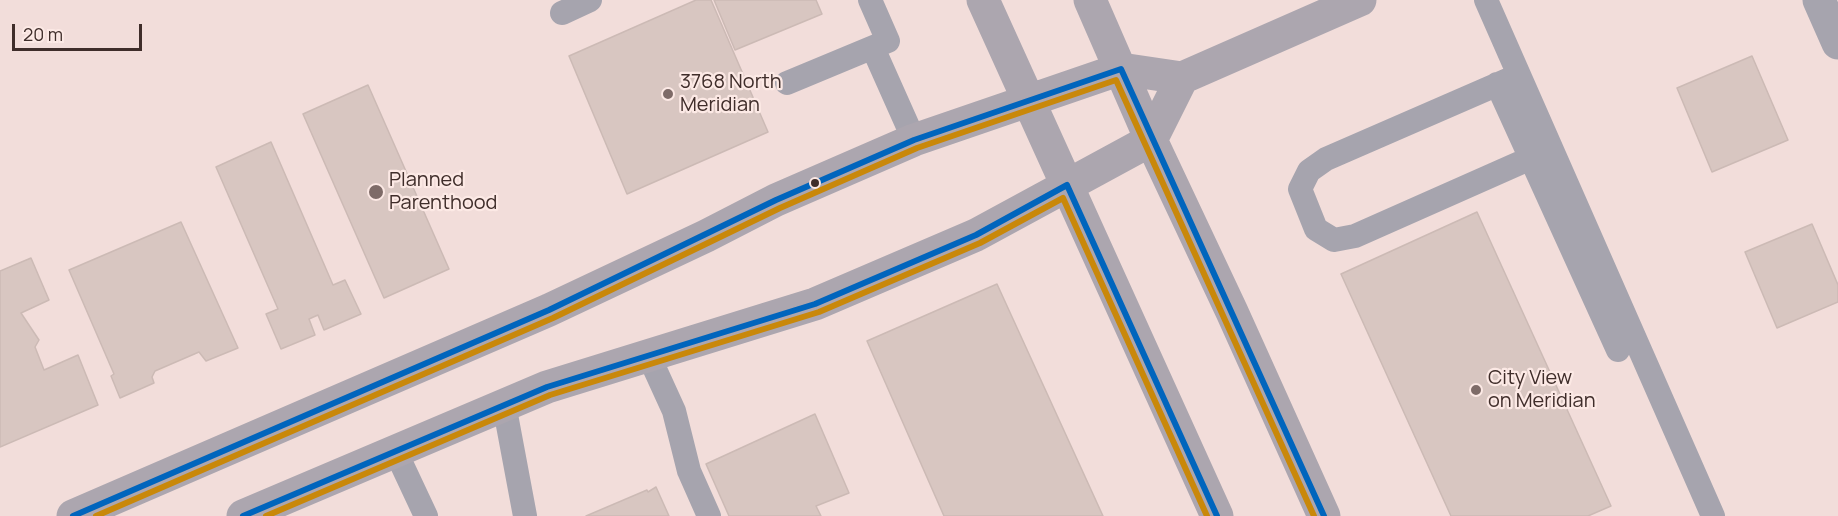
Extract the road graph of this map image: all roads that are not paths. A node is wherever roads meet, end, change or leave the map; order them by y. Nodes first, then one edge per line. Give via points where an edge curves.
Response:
1 (590, 0) edge
2 (870, 0) edge
3 (983, 0) edge
4 (1090, 0) edge
5 (1360, 0) edge
6 (1486, 0) edge
7 (1819, 0) edge
8 (561, 13) dead end
9 (1838, 43) edge
10 (873, 48) junction
11 (1121, 69) junction
12 (1182, 78) junction
13 (1508, 79) junction
14 (787, 83) dead end
15 (1028, 100) junction
16 (914, 140) junction
17 (1150, 140) junction
18 (1531, 158) junction
19 (1067, 185) junction
20 (1618, 350) dead end
21 (648, 354) junction
22 (504, 404) junction
23 (395, 450) junction
24 (73, 516) edge
25 (243, 516) edge
26 (426, 516) edge
27 (525, 516) edge
28 (709, 516) edge
29 (1217, 516) edge
30 (1324, 516) edge
31 (1713, 516) edge

1 - 8 lane
2 - 10 lane via 888,41
3 - 15 main road
4 - 11 main road
5 - 12 main road
6 - 13 lane
7 - 9 street
10 - 14 lane
10 - 16 lane
11 - 12 main road
11 - 15 main road
11 - 17 main road
12 - 17 main road
13 - 18 lane
13 - 18 lane via 1326,159 1308,171 1300,189 1316,229 1334,240 1355,236
13 - 31 lane
15 - 16 main road
15 - 19 main road
16 - 24 main road via 776,200 549,310
17 - 19 main road
17 - 30 main road
18 - 20 lane
19 - 21 main road via 976,235 815,304
19 - 29 main road
21 - 22 main road
21 - 28 lane via 674,411 689,471
22 - 23 main road
22 - 27 lane
23 - 25 main road
23 - 26 lane

